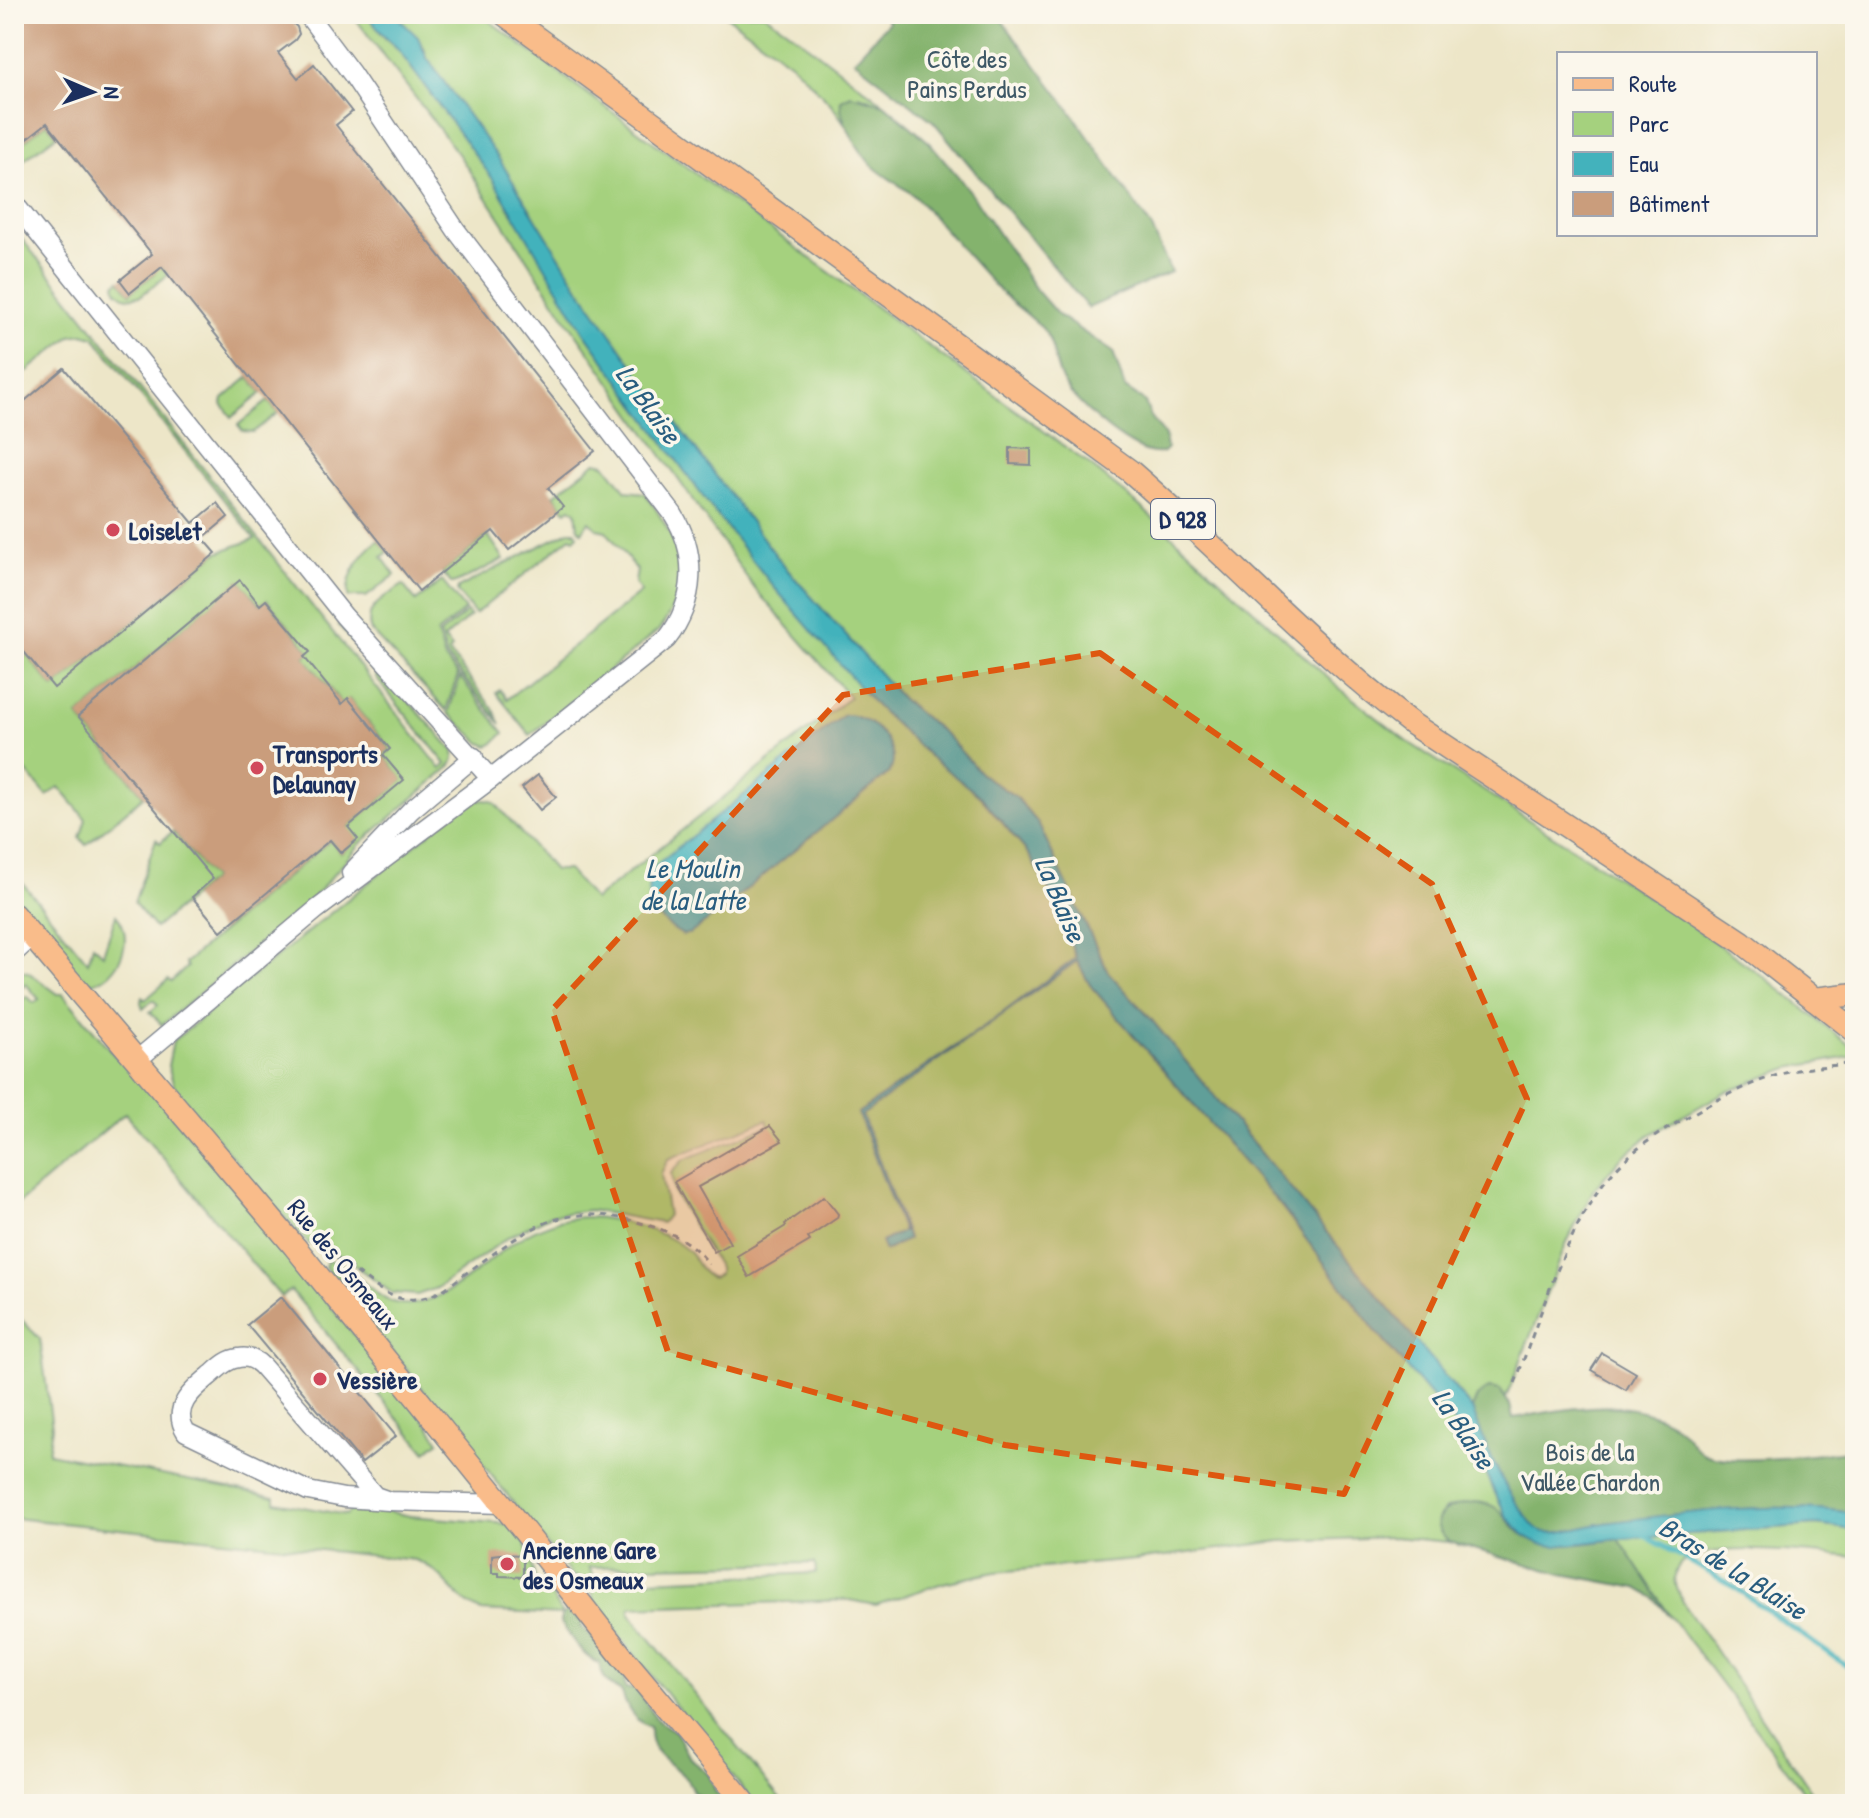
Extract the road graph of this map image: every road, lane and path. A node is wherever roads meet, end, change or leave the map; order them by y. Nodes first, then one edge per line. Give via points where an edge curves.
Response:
1 (307, 14) edge
2 (504, 14) edge
3 (14, 203) edge
4 (474, 757) junction
5 (491, 779) junction
6 (316, 910) junction
7 (14, 915) edge
8 (33, 936) junction
9 (14, 953) edge
10 (1855, 994) edge
11 (1814, 999) junction
12 (1855, 1031) edge
13 (137, 1060) junction
14 (1855, 1062) edge
15 (295, 1247) junction
16 (709, 1264) dead end
17 (1515, 1383) dead end
18 (389, 1501) junction
19 (503, 1504) junction
20 (746, 1804) edge

1 - 5 lane via 456,230 686,537 688,594 667,639
2 - 11 main road, D 928 via 1130,471 1338,664 1412,724 1728,933
3 - 4 lane via 344,616
4 - 5 lane
4 - 6 lane via 411,810
5 - 6 lane
6 - 13 lane
7 - 8 main road, Rue des Osmeaux
8 - 9 lane
8 - 13 main road, Rue des Osmeaux
10 - 11 main road
11 - 12 main road, D 928
13 - 15 main road, Rue des Osmeaux
14 - 17 path via 1800,1069 1731,1093 1661,1132 1622,1163 1587,1209
15 - 16 path via 331,1256 390,1296 412,1300 446,1288 517,1236 572,1215 603,1215 655,1227 690,1243
15 - 19 main road, Rue des Osmeaux
18 - 18 lane via 308,1491 219,1450 186,1432 184,1400 230,1360 257,1361 366,1488
18 - 19 lane
19 - 20 main road, Rue des Osmeaux

